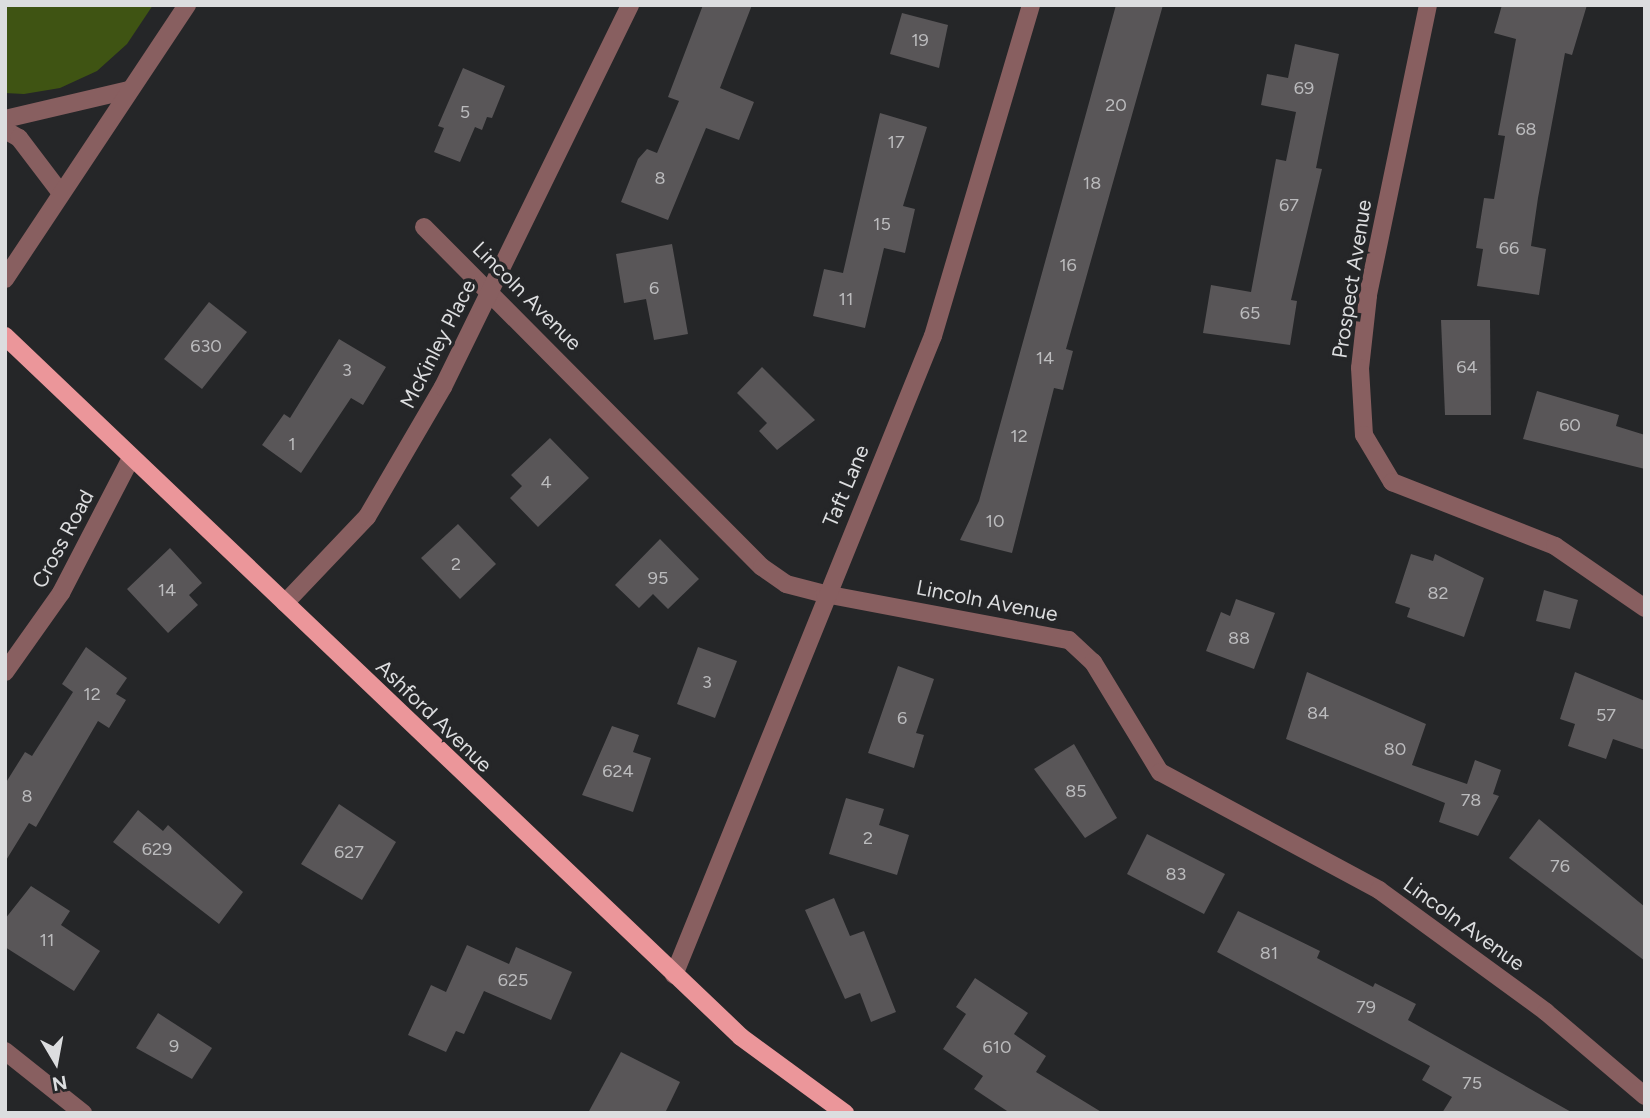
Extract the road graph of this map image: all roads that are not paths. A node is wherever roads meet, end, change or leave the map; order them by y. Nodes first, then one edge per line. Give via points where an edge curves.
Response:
1 (187, 5) edge
2 (630, 5) edge
3 (1031, 5) edge
4 (1427, 5) edge
5 (129, 90) junction
6 (5, 119) edge
7 (5, 130) edge
8 (60, 192) junction
9 (424, 227) dead end
10 (5, 279) edge
11 (491, 290) junction
12 (5, 336) edge
13 (131, 458) junction
14 (825, 594) junction
15 (285, 603) junction
16 (1645, 608) edge
17 (5, 672) edge
18 (674, 975) junction
19 (5, 1051) edge
20 (1645, 1096) edge
21 (83, 1113) edge
22 (845, 1113) edge

1 - 5 street
2 - 11 street, McKinley Place
3 - 14 street, Taft Lane via 933,336
4 - 16 street, Prospect Avenue via 1368,296 1360,368 1364,435 1392,482 1555,546
5 - 6 street
5 - 8 street
7 - 8 street via 19,138
8 - 10 street
9 - 11 street, Lincoln Avenue
11 - 14 street, Lincoln Avenue via 762,567 786,583
11 - 15 street, McKinley Place via 367,517
12 - 13 main road, Ashford Avenue
13 - 15 main road, Ashford Avenue
13 - 17 street, Cross Road via 61,593
14 - 18 street, Taft Lane
14 - 20 street, Lincoln Avenue via 1069,640 1093,662 1160,772 1380,890 1546,1012
15 - 18 main road, Ashford Avenue
18 - 22 main road, Ashford Avenue via 741,1037
19 - 21 street

